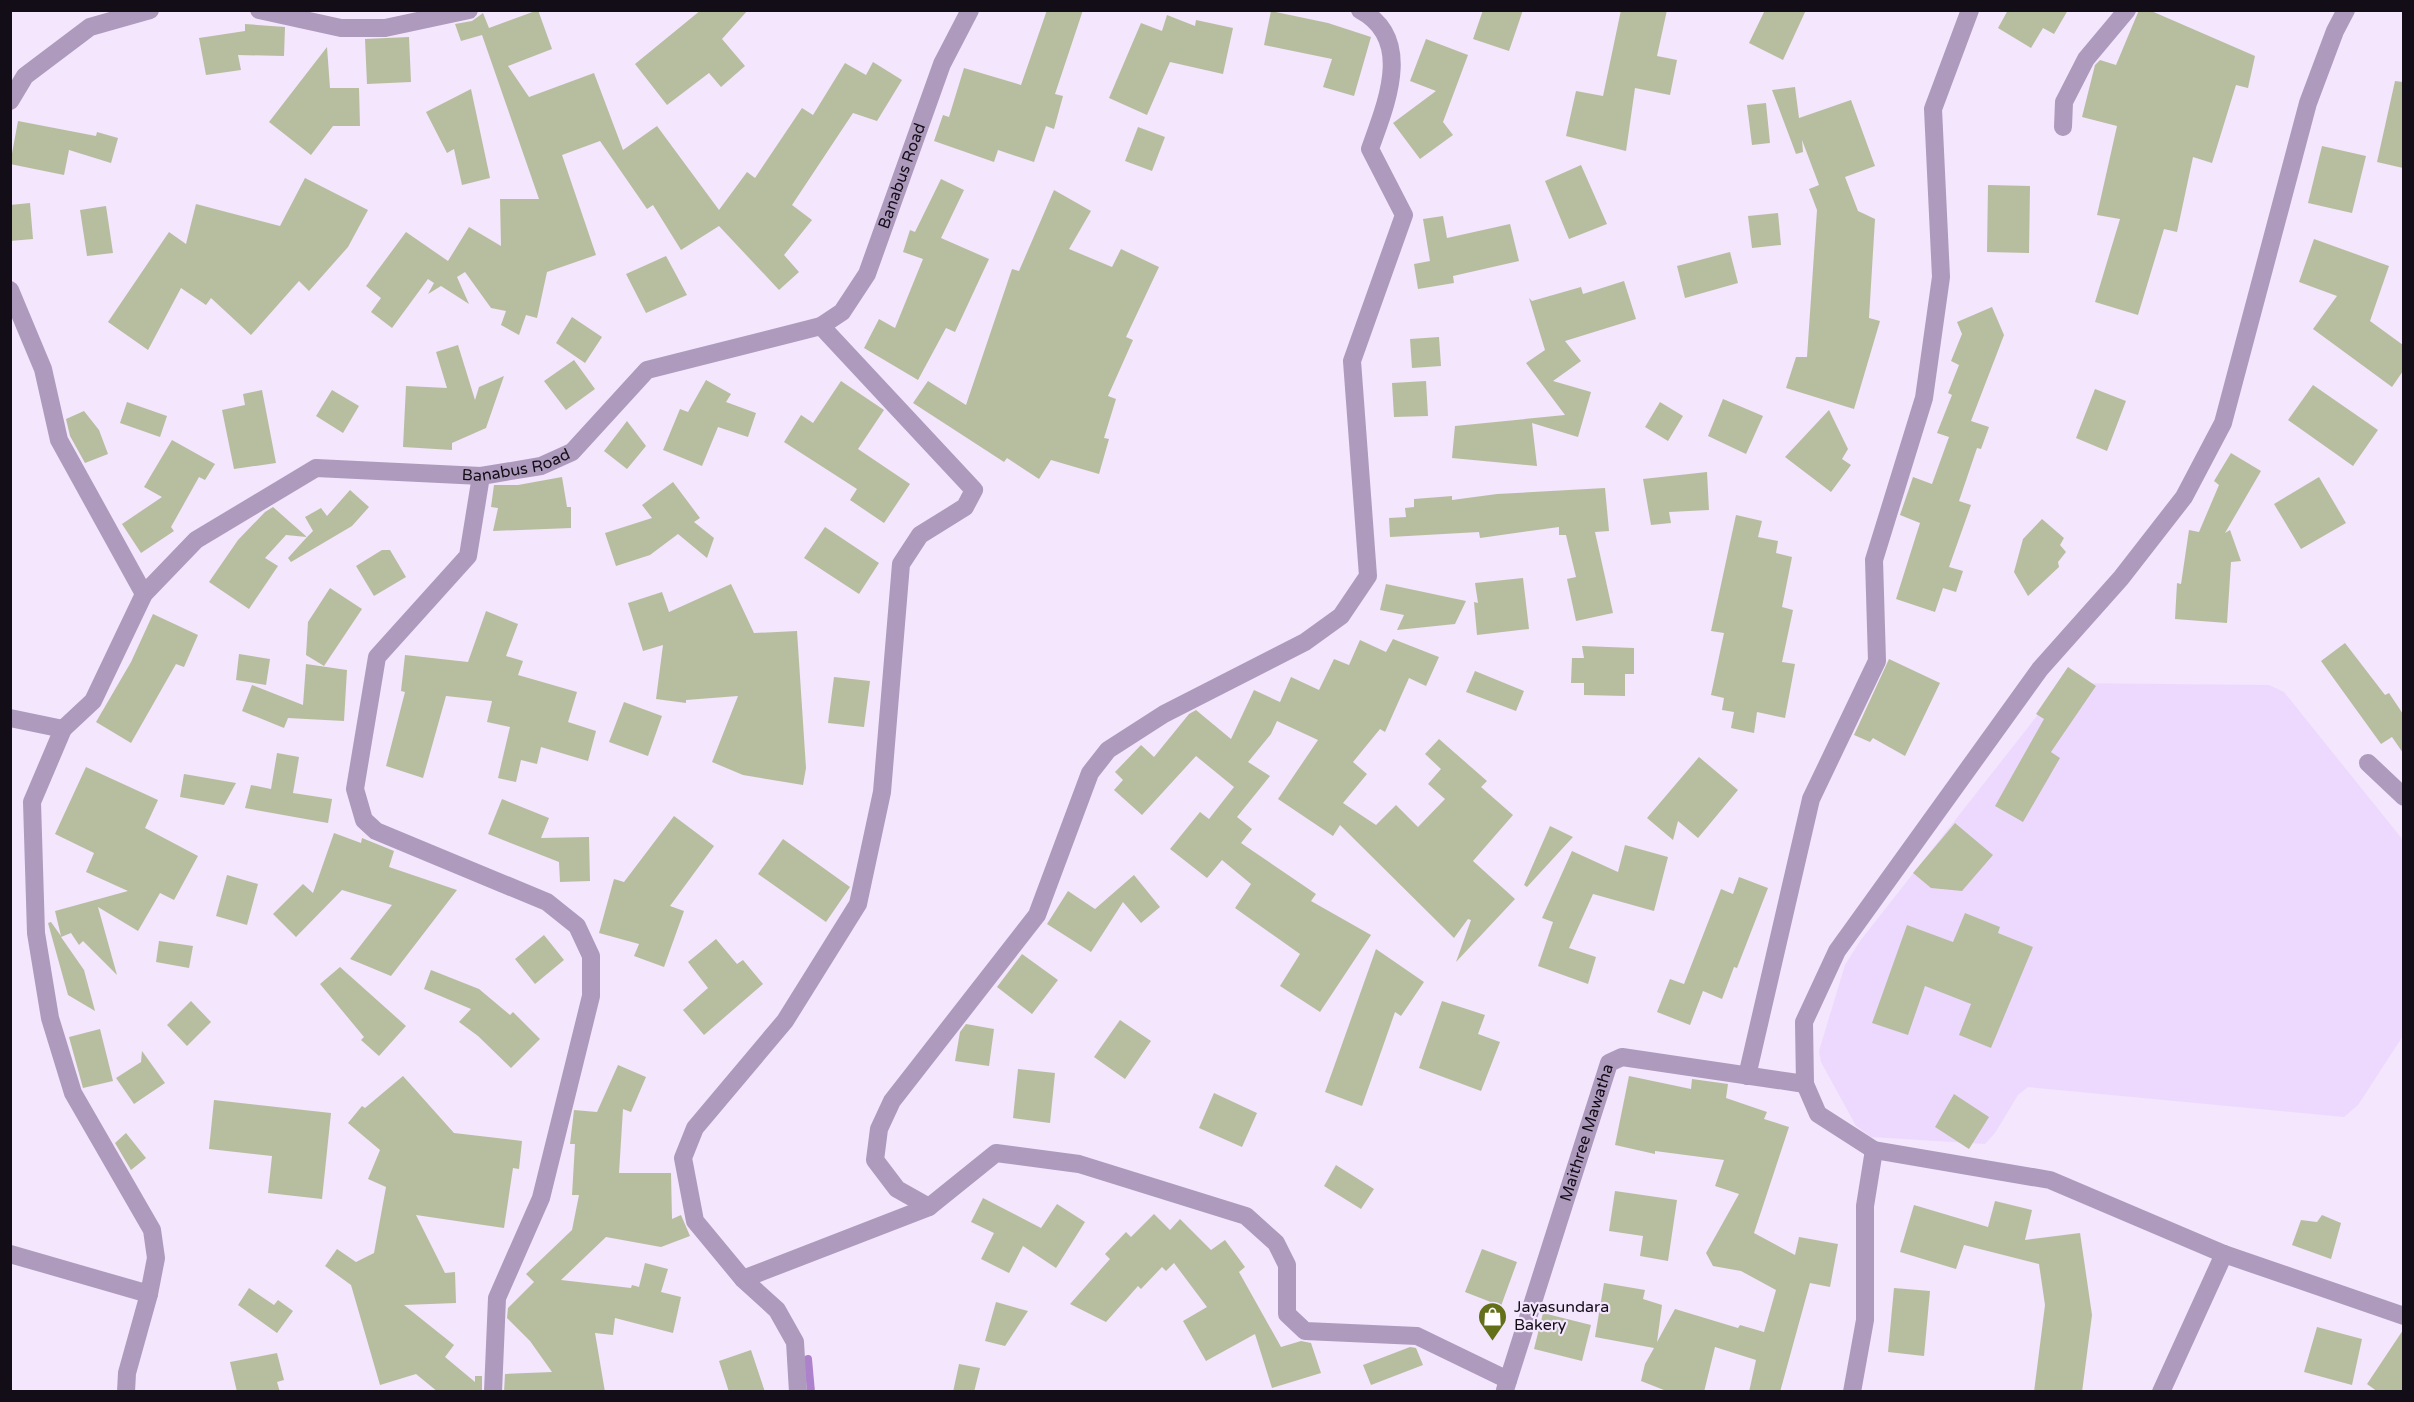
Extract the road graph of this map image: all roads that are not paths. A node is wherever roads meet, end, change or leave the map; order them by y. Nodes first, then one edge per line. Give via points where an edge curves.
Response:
1 (150, 10) edge
2 (259, 10) edge
3 (469, 10) edge
4 (970, 10) edge
5 (1360, 10) edge
6 (1970, 10) edge
7 (2127, 10) edge
8 (2346, 10) edge
9 (10, 101) edge
10 (2063, 127) dead end
11 (10, 290) edge
12 (821, 326) junction
13 (480, 476) junction
14 (144, 594) junction
15 (10, 718) edge
16 (63, 729) junction
17 (2368, 763) dead end
18 (2403, 796) edge
19 (1747, 1076) junction
20 (1805, 1084) junction
21 (1874, 1150) junction
22 (929, 1208) junction
23 (10, 1254) edge
24 (2224, 1254) junction
25 (743, 1279) junction
26 (149, 1294) junction
27 (2403, 1316) edge
28 (1506, 1386) edge
29 (126, 1392) edge
30 (493, 1392) edge
31 (798, 1392) edge
32 (1852, 1392) edge
33 (2161, 1392) edge

1 - 9 street via 90,27 25,76
2 - 3 street via 341,28 385,28
4 - 12 street, Banabus Road via 942,64 867,274 842,312
5 - 22 street via 1371,16 1390,41 1391,86 1370,149 1404,215 1352,361 1368,576 1341,616 1305,642 1164,714 1108,750 1090,773 1037,915 892,1101 879,1129 875,1160 897,1190
6 - 19 street via 1933,109 1941,277 1924,398 1874,560 1876,661 1811,799
7 - 10 street via 2086,59 2064,102
8 - 20 street via 2308,103 2223,423 2184,497 2121,578 2040,669 1837,951 1804,1022
11 - 14 street via 43,369 59,440
12 - 13 street, Banabus Road via 647,370 572,452 541,466
12 - 25 street via 974,490 965,507 920,535 901,564 882,792 858,904 785,1022 695,1128 683,1158 695,1221
13 - 14 street, Banabus Road via 316,468 196,540
13 - 30 street via 468,556 377,657 355,789 364,820 376,831 548,902 577,926 591,956 591,996 541,1198 497,1298
14 - 16 street, Banabus Road via 93,701
15 - 16 street
16 - 26 street via 32,802 36,933 50,1018 73,1093 152,1230 156,1258
17 - 18 street
19 - 20 street, Maithree Mawatha
19 - 28 street, Maithree Mawatha via 1622,1057 1609,1063
20 - 21 street via 1818,1114
21 - 24 street via 2050,1180
21 - 32 street via 1865,1206 1865,1320
22 - 25 street
22 - 28 street via 996,1153 1079,1164 1246,1216 1276,1243 1287,1265 1287,1314 1305,1331 1417,1336
23 - 26 street
24 - 27 street
24 - 33 street
25 - 31 street via 777,1310 795,1342
26 - 29 street via 127,1373

